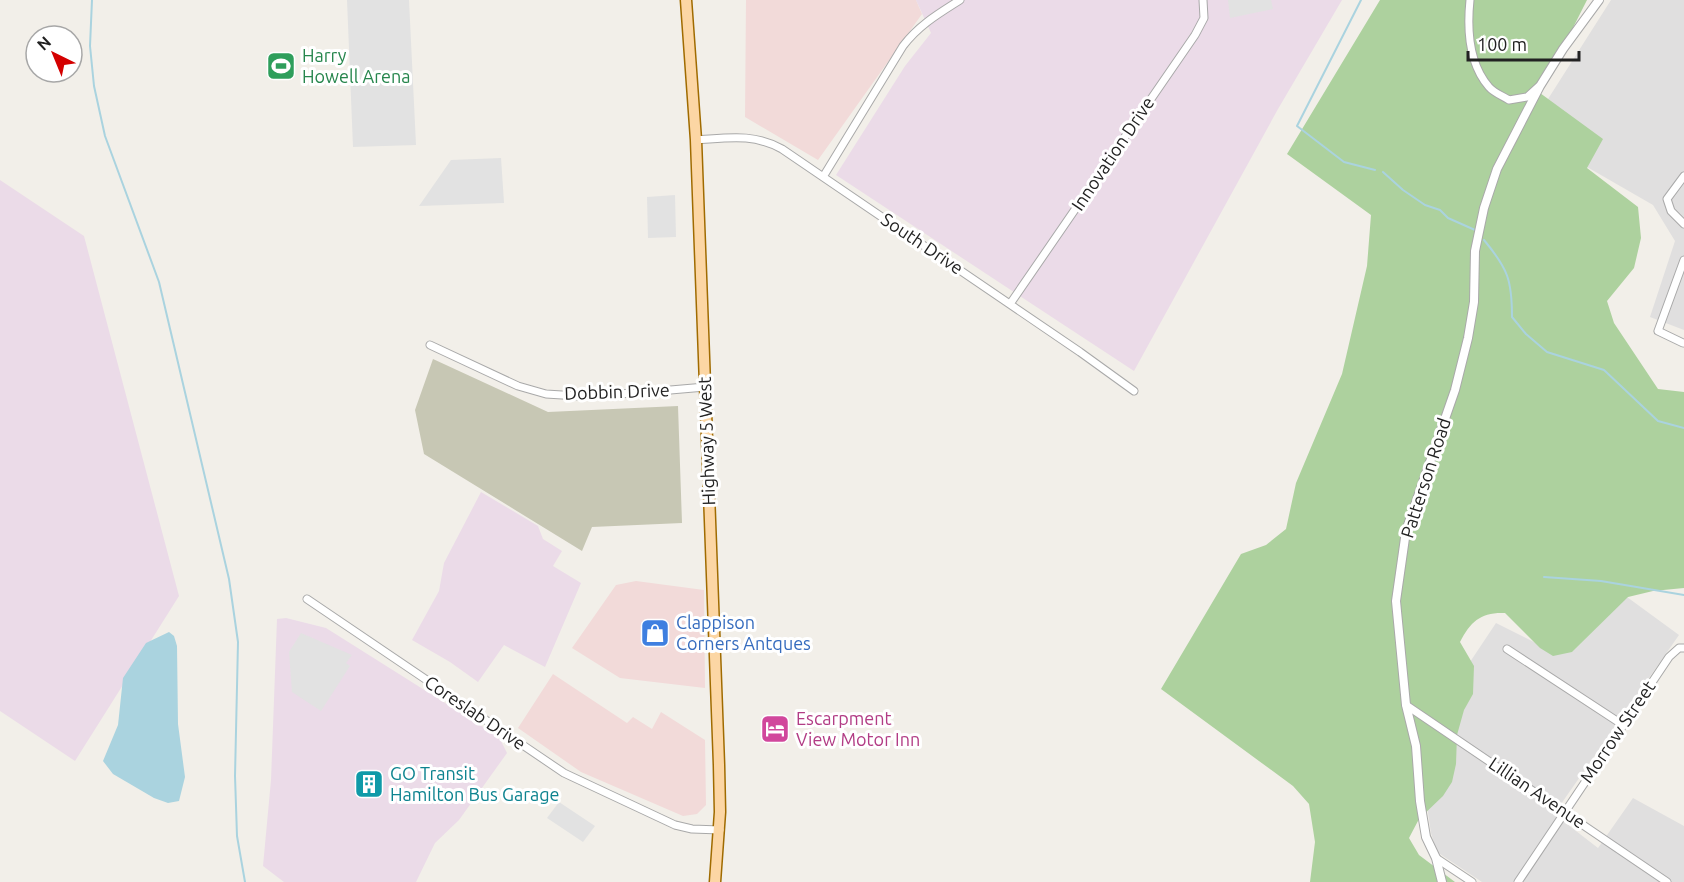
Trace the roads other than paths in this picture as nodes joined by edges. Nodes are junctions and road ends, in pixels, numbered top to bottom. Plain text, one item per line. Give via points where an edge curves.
1 (686, 0) edge
2 (960, 0) edge
3 (1203, 0) edge
4 (1470, 0) edge
5 (1599, 0) edge
6 (1540, 86) junction
7 (696, 140) junction
8 (1684, 176) edge
9 (823, 177) junction
10 (1684, 224) edge
11 (1684, 260) edge
12 (1010, 304) junction
13 (1683, 343) edge
14 (430, 345) dead end
15 (705, 387) junction
16 (1134, 391) dead end
17 (307, 599) dead end
18 (1684, 648) edge
19 (1507, 649) dead end
20 (1406, 705) junction
21 (1623, 725) junction
22 (1565, 812) junction
23 (720, 830) junction
24 (1436, 858) junction
25 (715, 882) edge
26 (1442, 882) edge
27 (1472, 882) edge
28 (1518, 882) edge
29 (1667, 882) edge

1 - 7 main road, Highway 5 West
2 - 9 street via 932,17 903,46
3 - 12 street, Innovation Drive via 1204,18 1195,35
4 - 6 street via 1470,44 1490,88 1509,100 1527,97
5 - 6 street, Patterson Road
6 - 20 street, Patterson Road via 1497,169 1484,208 1468,338 1455,390 1406,531 1396,601
7 - 9 street, South Drive via 746,137 766,141
7 - 15 main road, Highway 5 West
8 - 10 street via 1667,200 1671,211
9 - 12 street, South Drive
11 - 13 street via 1658,331
12 - 16 street, South Drive
14 - 15 street, Dobbin Drive via 518,386 546,394 578,396
15 - 23 main road, Highway 5 West
17 - 23 street, Coreslab Drive via 574,778 675,825
18 - 21 street, Morrow Street via 1669,657
19 - 21 street
20 - 22 street, Lillian Avenue
20 - 24 street, Patterson Road via 1416,746 1426,837
21 - 22 street, Morrow Street
22 - 28 street, Morrow Street
22 - 29 street, Lillian Avenue
23 - 25 main road, Highway 5 West
24 - 26 street, Patterson Road
24 - 27 street

